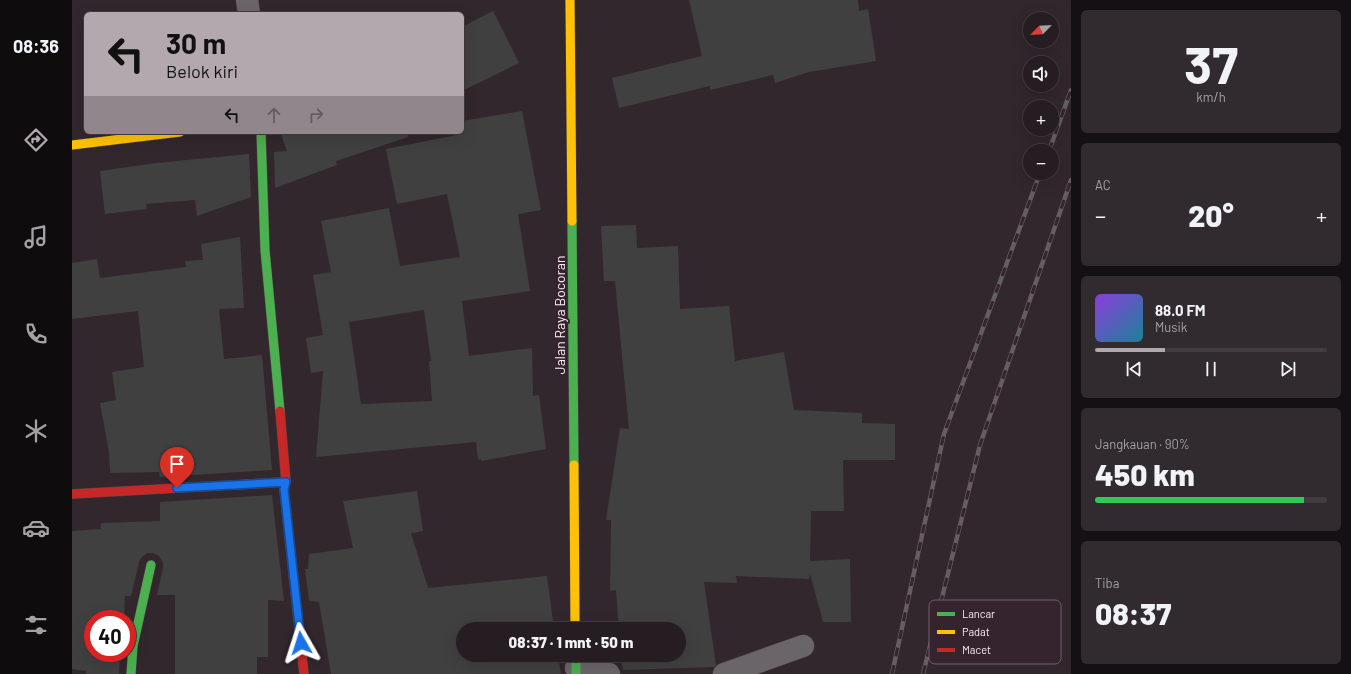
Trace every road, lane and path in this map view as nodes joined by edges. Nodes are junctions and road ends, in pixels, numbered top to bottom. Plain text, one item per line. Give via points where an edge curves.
1 (247, 0) edge
2 (570, 0) edge
3 (249, 12) edge
4 (163, 134) edge
5 (261, 134) edge
6 (72, 145) edge
7 (286, 482) junction
8 (72, 494) edge
9 (151, 565) dead end
10 (575, 622) edge
11 (803, 646) dead end
12 (576, 666) edge
13 (131, 674) edge
14 (304, 674) edge
15 (609, 674) edge
16 (724, 674) edge

1 - 3 street
2 - 10 street, Jalan Raya Bocoran
4 - 6 street
5 - 7 street via 265,250
7 - 8 street
7 - 14 street via 284,489
9 - 13 street via 134,646
11 - 16 street
12 - 15 street

